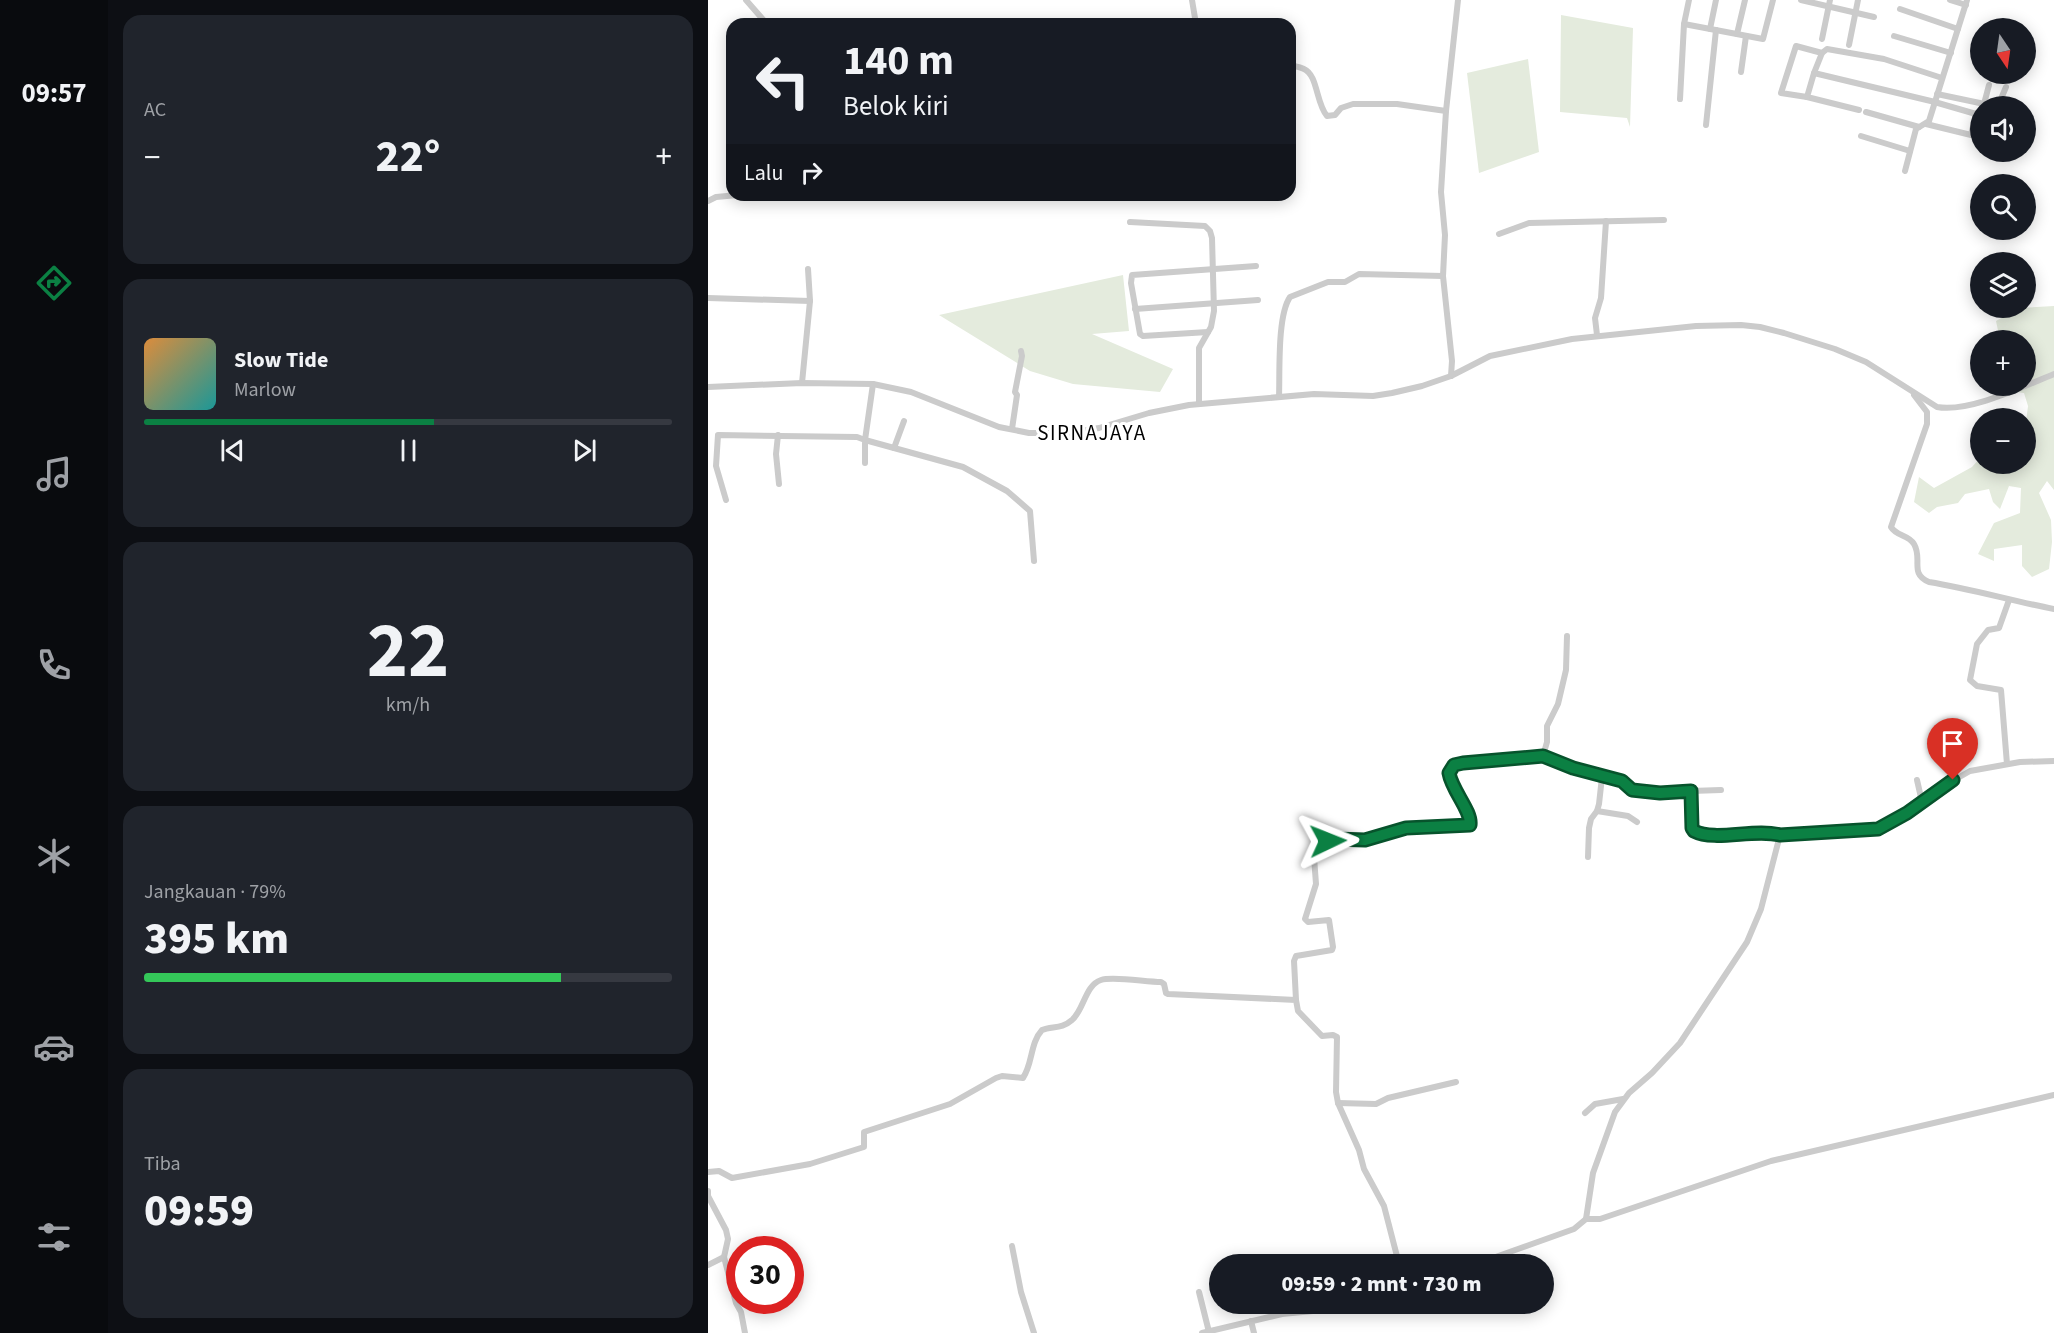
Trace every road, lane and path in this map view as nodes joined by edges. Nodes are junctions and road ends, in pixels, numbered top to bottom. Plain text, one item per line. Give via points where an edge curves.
1 (746, 0) edge
2 (1191, 0) edge
3 (1458, 0) edge
4 (1689, 0) edge
5 (1716, 0) edge
6 (1745, 0) edge
7 (1773, 0) edge
8 (1801, 0) edge
9 (1858, 0) edge
10 (1950, 0) edge
11 (1966, 2) edge
12 (1829, 3) edge
13 (1900, 9) dead end
14 (1856, 12) junction
15 (1874, 17) dead end
16 (762, 18) edge
17 (1195, 18) edge
18 (1684, 24) junction
19 (1713, 29) junction
20 (1958, 29) junction
21 (1737, 34) junction
22 (1746, 36) junction
23 (1894, 36) dead end
24 (1822, 39) dead end
25 (1849, 45) dead end
26 (1822, 53) junction
27 (1950, 53) junction
28 (1296, 67) edge
29 (1741, 72) dead end
30 (1814, 73) junction
31 (1942, 78) junction
32 (1989, 85) dead end
33 (2006, 87) dead end
34 (1937, 94) junction
35 (1986, 96) edge
36 (2002, 96) edge
37 (1807, 97) junction
38 (1680, 99) dead end
39 (1970, 101) edge
40 (1936, 102) junction
41 (1446, 111) junction
42 (1926, 124) junction
43 (1706, 125) dead end
44 (1918, 127) junction
45 (1861, 136) dead end
46 (1910, 151) junction
47 (1905, 171) dead end
48 (726, 196) edge
49 (708, 201) edge
50 (1664, 220) dead end
51 (1606, 221) junction
52 (1130, 222) dead end
53 (1499, 234) dead end
54 (1256, 267) dead end
55 (808, 269) dead end
56 (1212, 270) junction
57 (1443, 276) junction
58 (708, 298) edge
59 (1258, 300) dead end
60 (810, 301) junction
61 (1214, 304) junction
62 (1135, 309) junction
63 (1208, 332) junction
64 (1597, 335) junction
65 (1021, 351) dead end
66 (2054, 374) edge
67 (1450, 376) junction
68 (802, 383) junction
69 (873, 384) junction
70 (708, 387) edge
71 (1912, 392) junction
72 (1279, 397) junction
73 (1199, 404) junction
74 (903, 421) dead end
75 (1012, 429) junction
76 (778, 435) junction
77 (865, 440) junction
78 (894, 448) junction
79 (865, 463) dead end
80 (780, 484) dead end
81 (726, 500) dead end
82 (1034, 561) dead end
83 (2009, 600) junction
84 (2054, 609) edge
85 (1567, 636) dead end
86 (1543, 756) junction
87 (2054, 761) edge
88 (2007, 764) junction
89 (1602, 777) junction
90 (1917, 780) dead end
91 (1721, 790) dead end
92 (1691, 791) junction
93 (1922, 802) junction
94 (1597, 811) junction
95 (1637, 822) dead end
96 (1780, 835) junction
97 (1588, 857) dead end
98 (1296, 1000) junction
99 (1456, 1082) dead end
100 (2054, 1095) edge
101 (1624, 1099) junction
102 (1338, 1103) junction
103 (1585, 1113) dead end
104 (708, 1172) edge
105 (708, 1191) edge
106 (1586, 1219) junction
107 (1012, 1246) dead end
108 (1396, 1254) edge
109 (1504, 1254) edge
110 (724, 1257) junction
111 (708, 1265) edge
112 (1199, 1293) dead end
113 (1282, 1314) edge
114 (1251, 1321) junction
115 (1207, 1332) edge
116 (745, 1333) edge
117 (1034, 1333) edge
118 (1254, 1333) edge

1 - 16 street
2 - 17 street
3 - 41 street
4 - 18 street
5 - 19 street
6 - 21 street
7 - 22 street via 1763,39
8 - 12 street
9 - 14 street
10 - 11 street
11 - 20 street
12 - 14 street
12 - 24 street
13 - 20 street
14 - 15 street
14 - 25 street
18 - 19 street
18 - 38 street
19 - 21 street
19 - 43 street
20 - 27 street
21 - 22 street
22 - 29 street
23 - 27 street
26 - 30 street
26 - 31 street via 1827,49 1884,59
26 - 37 street via 1796,46 1781,93
27 - 31 street
28 - 41 street via 1312,77 1327,116 1353,104 1397,104
30 - 37 street
30 - 40 street
31 - 34 street
32 - 35 street
33 - 36 street
34 - 39 street
34 - 40 street
37 - 44 street
40 - 42 street
40 - 42 street via 1976,114 1971,135
41 - 57 street via 1441,192
42 - 44 street
44 - 46 street
45 - 46 street
46 - 47 street
48 - 49 street
50 - 51 street
51 - 53 street via 1529,223
51 - 64 street via 1601,298 1595,318
52 - 56 street via 1205,226 1212,238
54 - 56 street
55 - 60 street
56 - 61 street
56 - 62 street via 1132,275
57 - 67 street via 1452,361
57 - 72 street via 1359,274 1345,282 1328,282 1290,297 1280,342
58 - 60 street
59 - 61 street
60 - 68 street
61 - 62 street
61 - 63 street
62 - 63 street via 1143,336
63 - 73 street via 1199,348
64 - 67 street via 1507,351
64 - 71 street via 1696,326 1760,327 1866,362
65 - 75 street
66 - 71 street via 2010,392 1945,408
67 - 72 street via 1382,395
68 - 69 street
68 - 70 street
69 - 75 street via 911,392
69 - 77 street
71 - 83 street via 1928,418 1891,523 1892,530 1915,545 1918,573 1926,581
72 - 73 street
73 - 75 street via 1068,433
74 - 78 street
76 - 77 street
76 - 80 street via 776,464
76 - 81 street via 717,436 716,466
77 - 78 street
77 - 79 street
78 - 82 street via 963,467 1028,507
83 - 84 street
83 - 88 street via 1999,628 1988,630 1977,644 1970,680 1977,686 2001,690
85 - 86 street via 1566,670 1558,704 1547,726
86 - 89 street
86 - 98 street via 1454,765 1449,773 1451,785 1470,818 1470,825 1406,828 1375,839 1328,841 1328,851 1314,857 1316,885 1305,919 1329,920 1333,949 1296,956
87 - 88 street
88 - 93 street via 1963,774
89 - 92 street via 1622,781 1632,790
89 - 94 street
90 - 93 street
91 - 92 street
92 - 96 street via 1692,828 1699,834
93 - 96 street via 1878,829
94 - 95 street via 1628,816
94 - 97 street via 1591,819
96 - 101 street via 1761,909 1747,942 1680,1043
98 - 102 street via 1298,1011 1322,1036 1337,1037
98 - 104 street via 1168,994 1161,982 1102,980 1093,985 1080,1013 1071,1022 1041,1030 1036,1036 1023,1078 996,1078 950,1104 864,1132 864,1147 810,1164 732,1178 719,1171
99 - 102 street via 1376,1104
100 - 106 street via 1772,1161 1600,1219
101 - 103 street via 1595,1104
101 - 106 street via 1596,1164
102 - 108 street via 1364,1169 1384,1206
105 - 110 street via 726,1230
106 - 109 street via 1574,1229
107 - 117 street via 1019,1286
110 - 111 street
110 - 116 street
112 - 115 street
113 - 114 street
114 - 115 street
114 - 118 street

